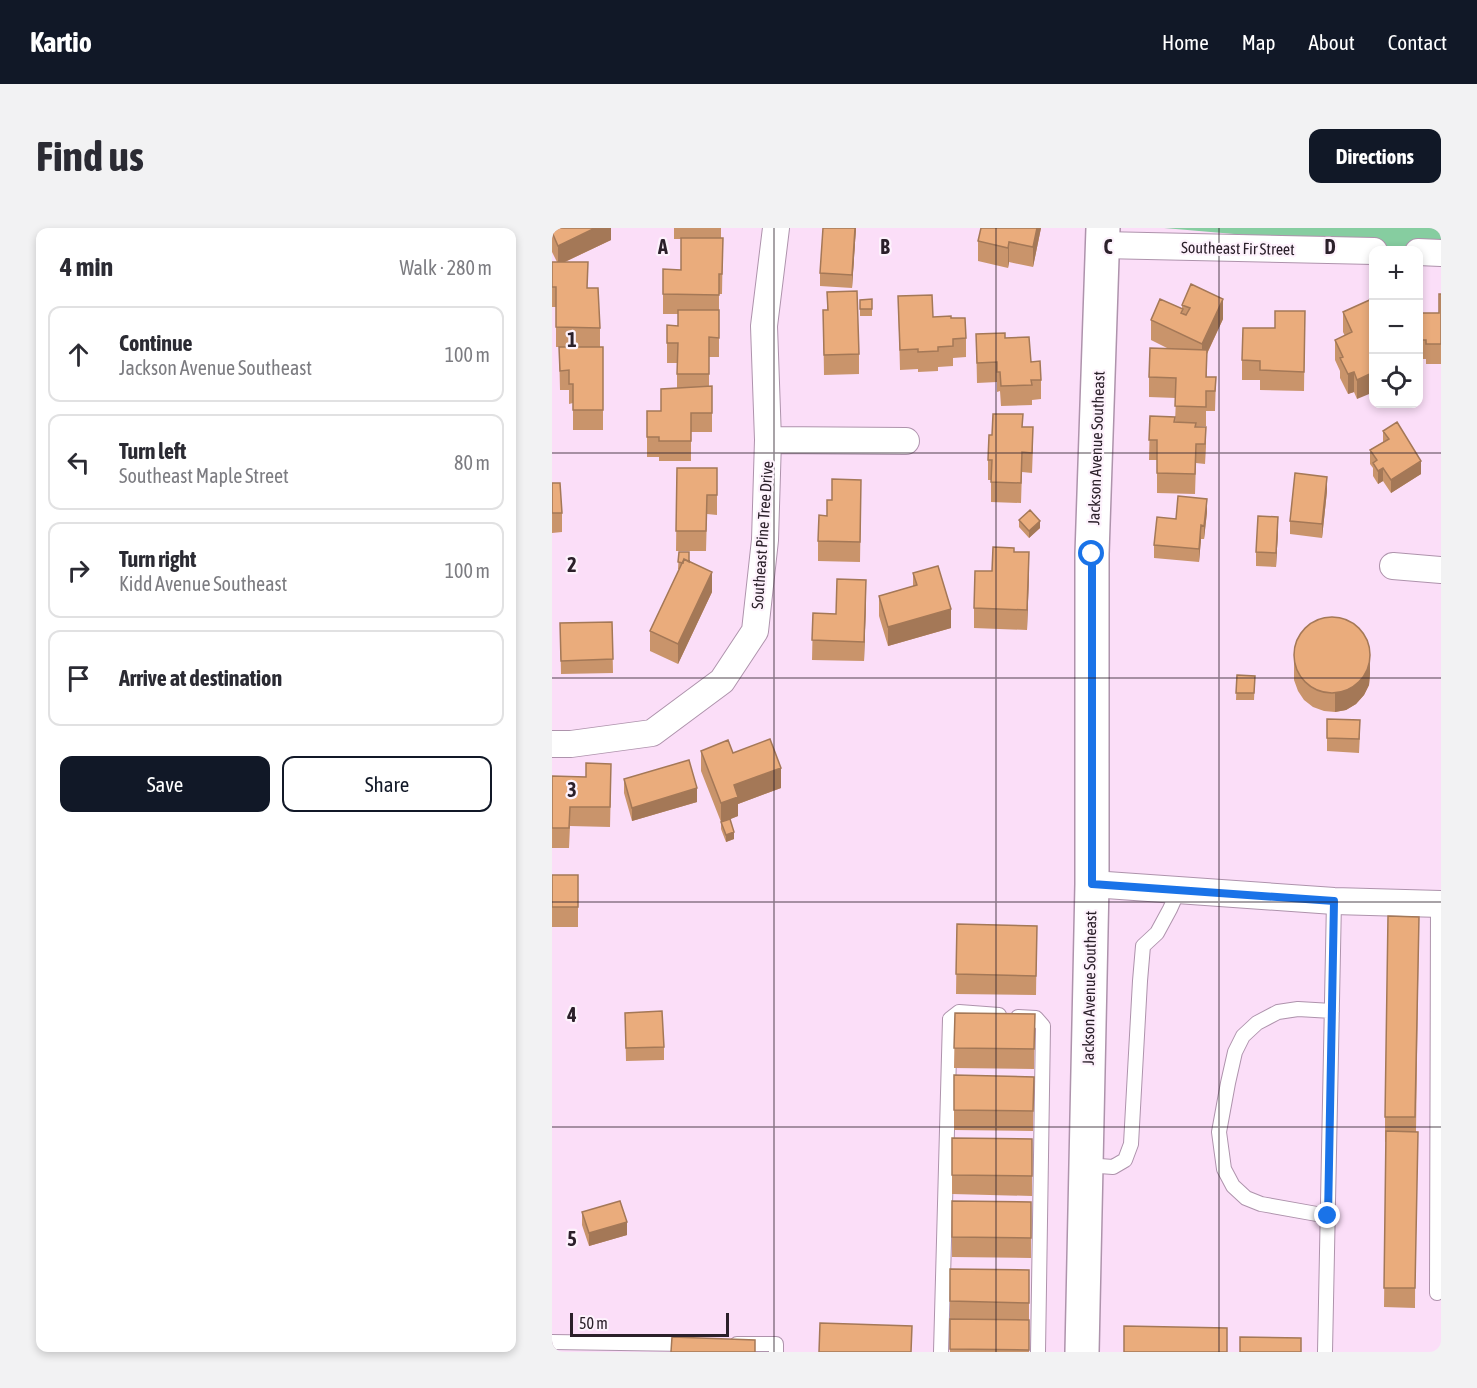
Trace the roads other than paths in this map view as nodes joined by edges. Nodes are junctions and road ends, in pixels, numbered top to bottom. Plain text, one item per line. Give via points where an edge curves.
1 (776, 228) edge
2 (1102, 237) edge
3 (1369, 251) edge
4 (1423, 252) edge
5 (1441, 253) edge
6 (768, 440) junction
7 (906, 441) dead end
8 (1393, 566) dead end
9 (1441, 570) edge
10 (552, 744) edge
11 (1092, 884) junction
12 (1178, 891) junction
13 (1334, 901) junction
14 (1440, 904) edge
15 (1332, 1011) junction
16 (1086, 1165) junction
17 (1328, 1216) junction
18 (1437, 1293) dead end
19 (552, 1342) edge
20 (697, 1344) edge
21 (719, 1344) edge
22 (629, 1348) edge
23 (776, 1352) edge
24 (941, 1352) edge
25 (1038, 1352) edge
26 (1082, 1352) edge
27 (1325, 1352) edge

1 - 6 street, Southeast Pine Tree Drive via 764,326
2 - 3 street, Southeast Fir Street
2 - 11 main road, Jackson Avenue Southeast via 1092,554
4 - 5 street
6 - 7 street
6 - 10 street, Southeast Pine Tree Drive via 765,540 755,631 722,681 652,733
8 - 9 street
11 - 12 street
11 - 16 main road, Jackson Avenue Southeast
12 - 13 street
12 - 16 lane via 1157,933 1143,946 1131,1144 1125,1160 1113,1167
13 - 14 street
13 - 15 lane
14 - 18 lane
15 - 17 lane
15 - 17 lane via 1278,1012 1257,1023 1244,1036 1235,1052 1220,1132 1224,1168 1233,1186 1246,1198
16 - 26 main road, Jackson Avenue Southeast
17 - 27 lane
19 - 22 lane
20 - 22 lane
21 - 23 lane via 776,1344
24 - 25 lane via 949,1273 953,1144 950,1019 959,1012 1036,1018 1043,1026 1036,1145 1034,1276

